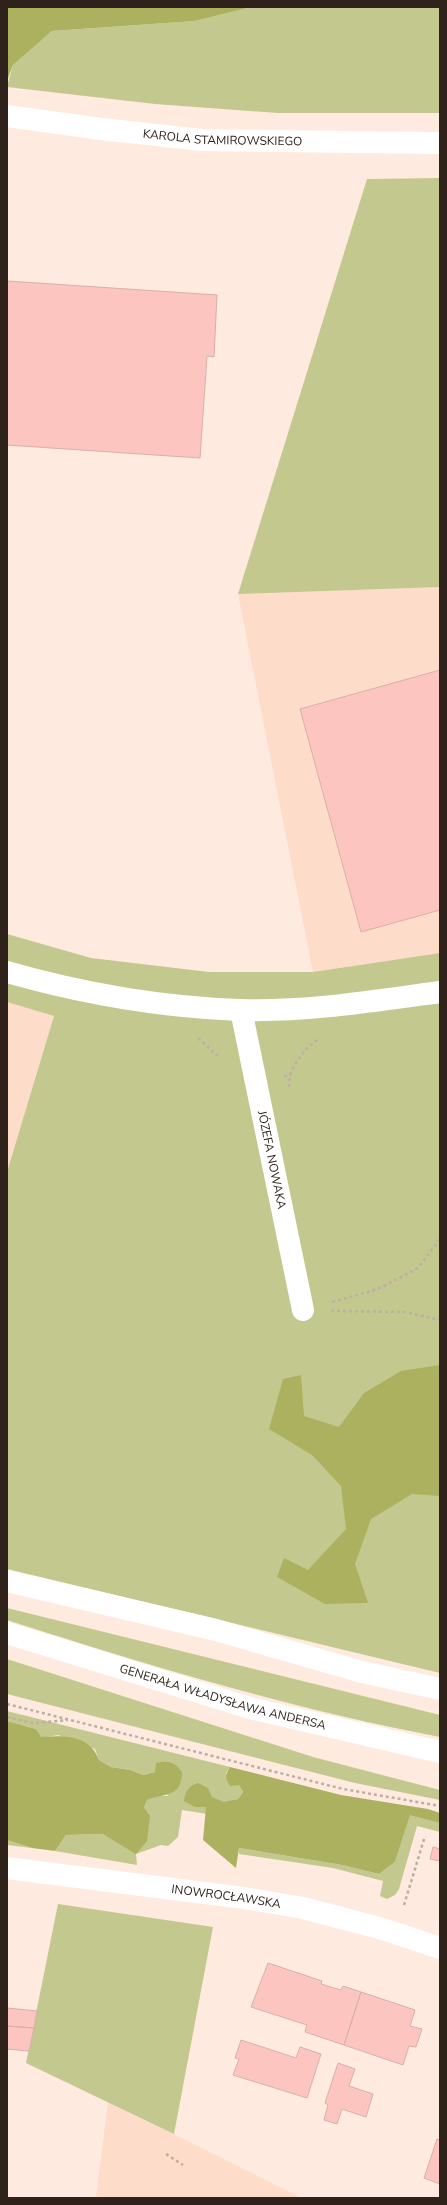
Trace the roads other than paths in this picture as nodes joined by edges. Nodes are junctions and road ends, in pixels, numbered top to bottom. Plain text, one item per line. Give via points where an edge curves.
1 (7, 116) edge
2 (440, 143) edge
3 (7, 972) edge
4 (440, 992) edge
5 (241, 1010) junction
6 (303, 1310) road end
7 (7, 1581) edge
8 (7, 1633) edge
9 (440, 1689) edge
10 (440, 1752) edge
11 (7, 1868) edge
12 (440, 1948) edge

1 - 2 street, KAROLA STAMIROWSKIEGO via 202,140
3 - 5 street via 87,993 141,1002
4 - 5 street via 339,1006
5 - 6 street, JÓZEFA NOWAKA
7 - 9 street via 216,1630 362,1672
8 - 10 street, GENERAŁA WŁADYSŁAWA ANDERSA via 250,1708
11 - 12 street, INOWROCŁAWSKA via 296,1907 383,1928

